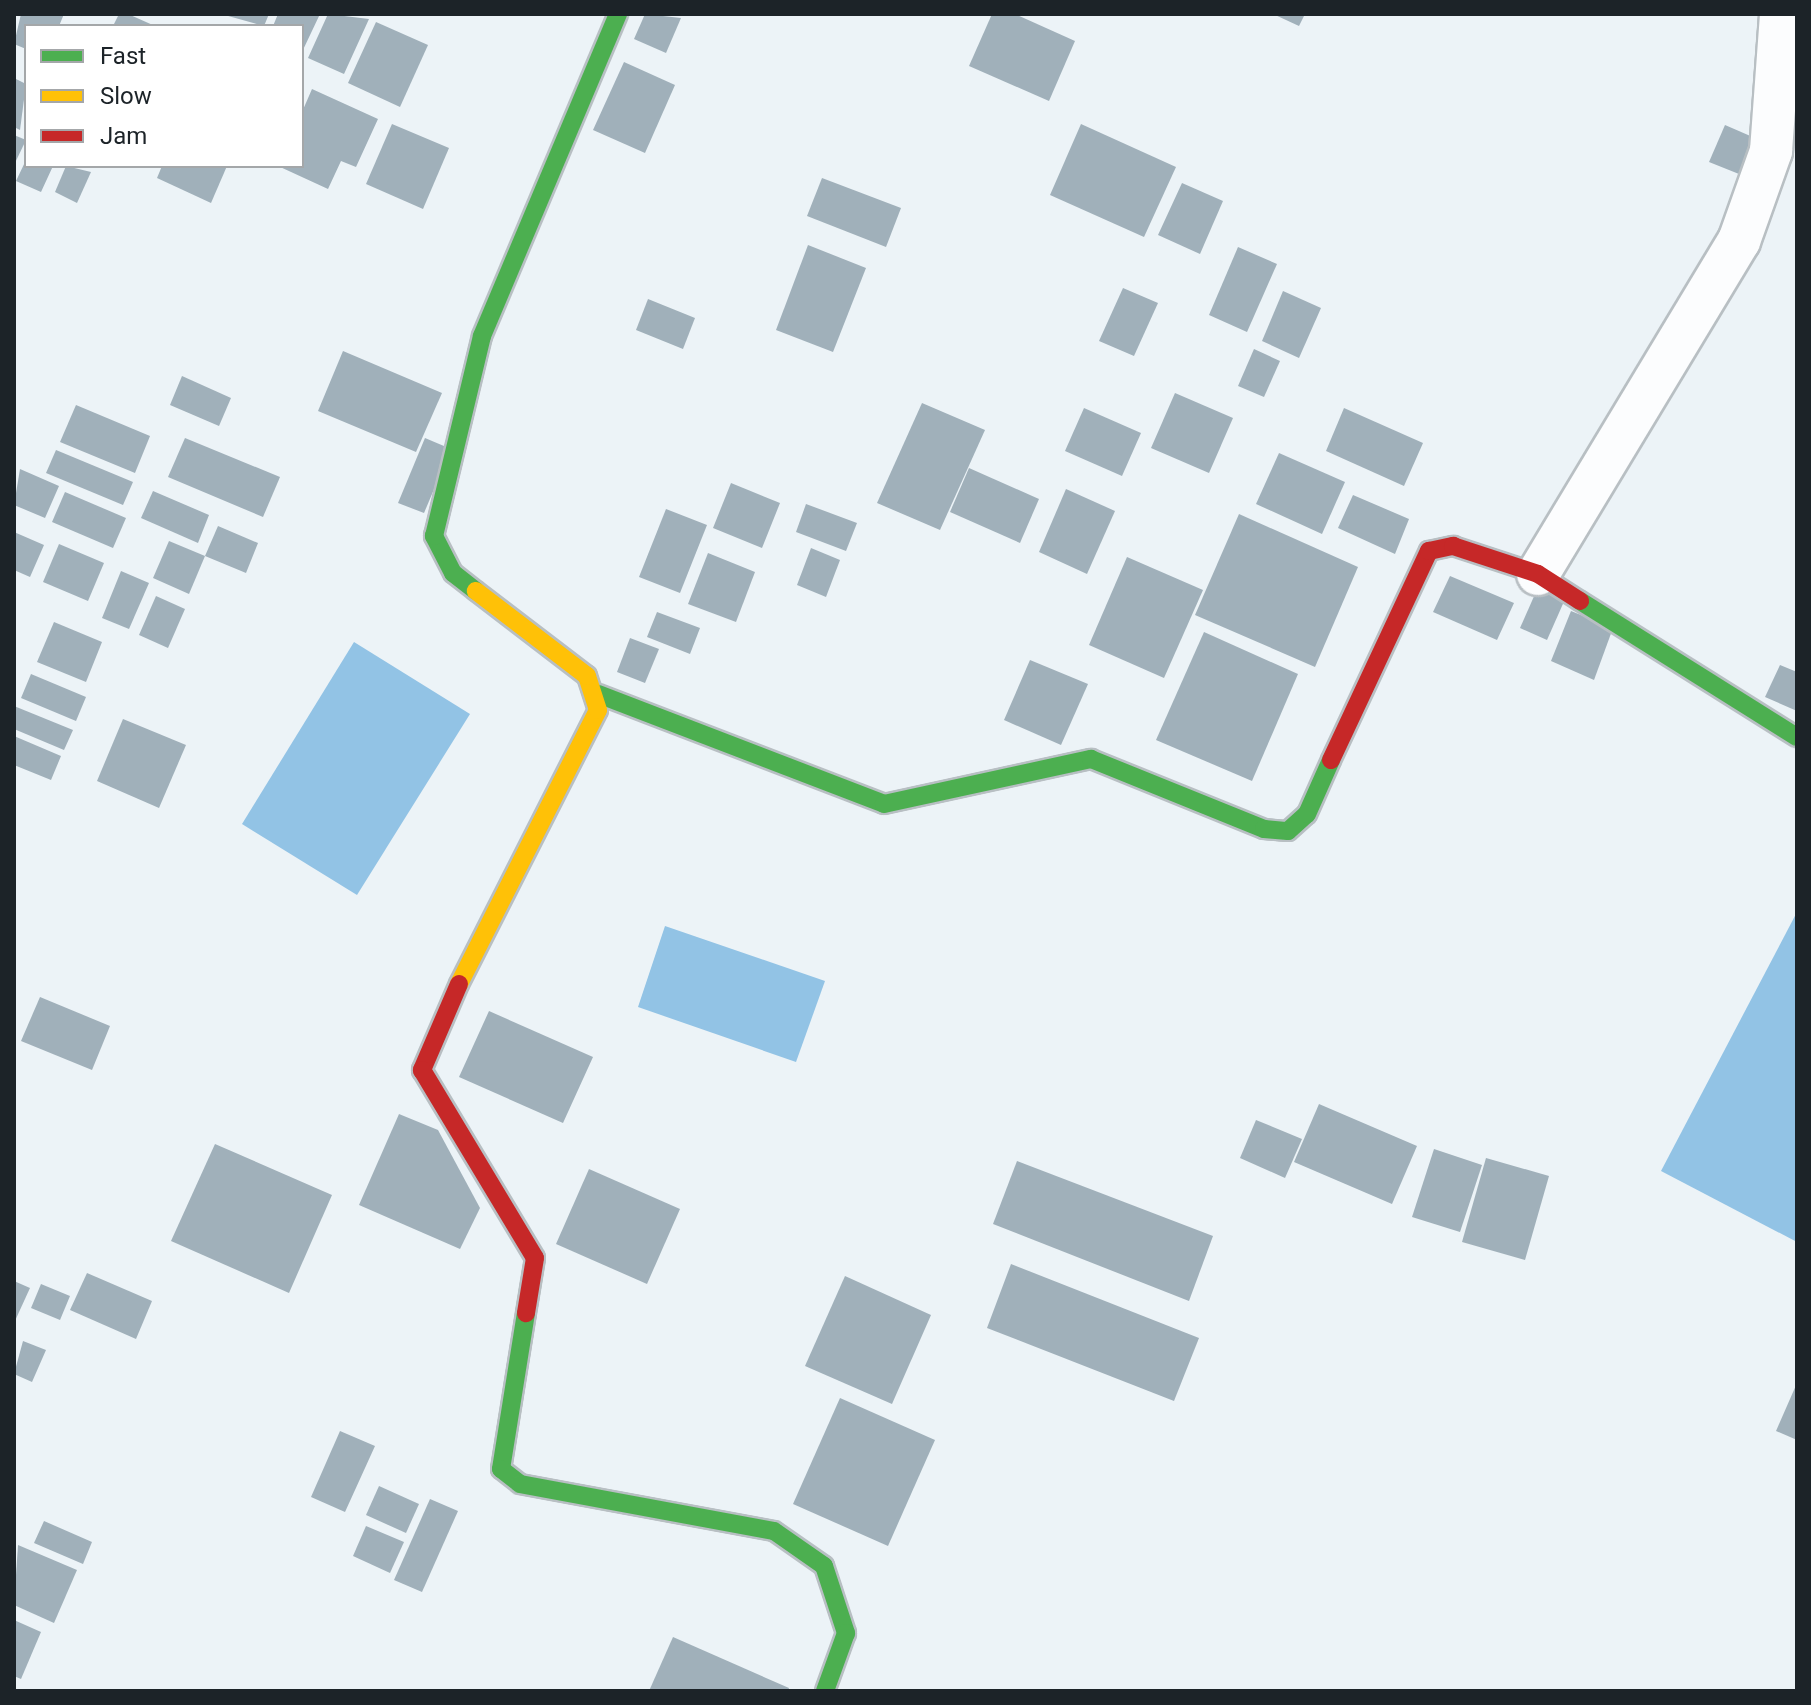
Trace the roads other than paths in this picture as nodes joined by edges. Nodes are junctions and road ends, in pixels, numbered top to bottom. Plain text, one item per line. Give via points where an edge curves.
1 (618, 14) edge
2 (1781, 14) edge
3 (1538, 574) junction
4 (598, 694) junction
5 (1797, 737) edge
6 (825, 1691) edge

1 - 4 street via 482,336 434,536 453,573 587,676
2 - 3 street via 1771,151 1739,241
3 - 4 street via 1453,546 1429,551 1307,814 1288,831 1264,829 1091,759 884,804
3 - 5 street
4 - 6 street via 598,710 424,1052 433,1093 535,1258 501,1469 520,1484 774,1531 799,1548 824,1566 846,1633

